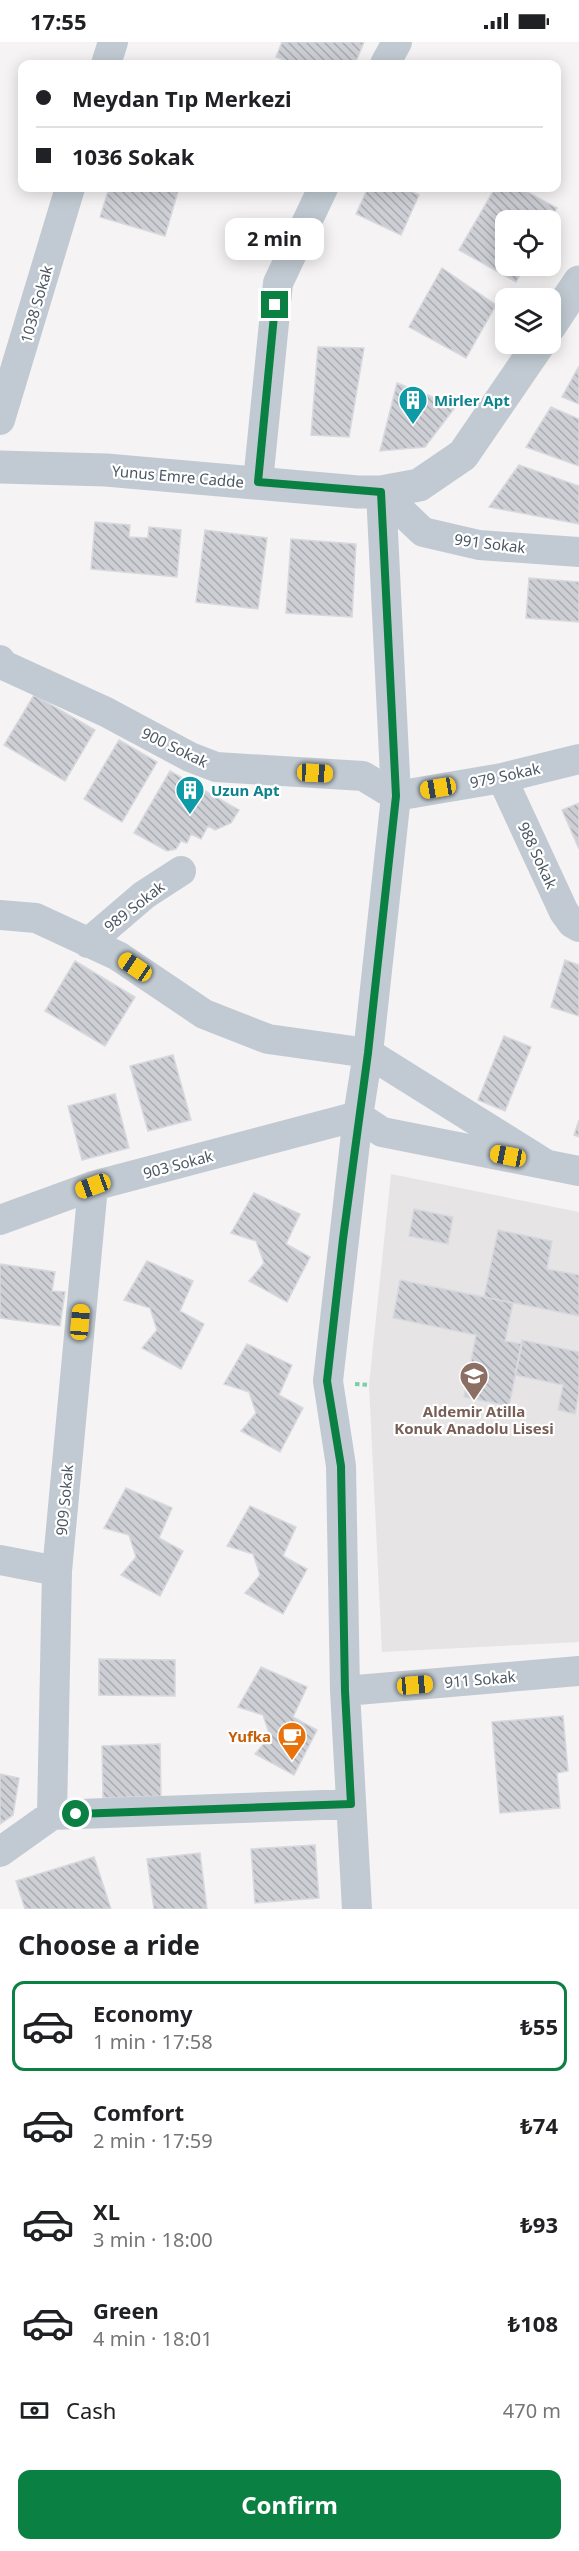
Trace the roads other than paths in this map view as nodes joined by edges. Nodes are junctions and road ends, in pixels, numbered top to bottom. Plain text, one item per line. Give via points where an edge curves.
1 (113, 42) edge
2 (397, 42) edge
3 (107, 60) edge
4 (388, 60) edge
5 (69, 192) edge
6 (321, 192) edge
7 (579, 282) edge
8 (561, 309) edge
9 (12, 344) edge
10 (532, 354) edge
11 (0, 420) edge
12 (0, 467) edge
13 (258, 482) junction
14 (381, 492) junction
15 (579, 552) edge
16 (1, 666) edge
17 (579, 759) edge
18 (502, 778) junction
19 (396, 796) junction
20 (181, 871) dead end
21 (0, 915) edge
22 (579, 927) edge
23 (88, 943) junction
24 (368, 1053) junction
25 (358, 1116) junction
26 (544, 1162) junction
27 (579, 1171) edge
28 (93, 1186) junction
29 (0, 1220) edge
30 (0, 1560) edge
31 (57, 1571) junction
32 (579, 1671) edge
33 (345, 1691) junction
34 (351, 1804) junction
35 (52, 1815) junction
36 (0, 1852) edge
37 (357, 1909) edge

1 - 3 street
2 - 4 street
5 - 9 street, 1038 Sokak
6 - 13 street via 278,283
7 - 8 street
9 - 11 street, 1038 Sokak
10 - 14 street, Yunus Emre Cadde via 463,455 419,485
12 - 13 street, Yunus Emre Cadde via 106,470
13 - 14 street, Yunus Emre Cadde
14 - 15 street, 991 Sokak via 423,532 479,545
14 - 19 street
16 - 19 street, 900 Sokak via 106,712 216,767 363,776
17 - 18 street, 979 Sokak
18 - 19 street, 979 Sokak
18 - 22 street, 988 Sokak via 564,912
19 - 24 street
20 - 23 street, 989 Sokak
21 - 23 street via 36,918
23 - 24 street via 118,956 204,1014 268,1039
24 - 25 street
24 - 26 street
25 - 26 street via 382,1132
25 - 28 street, 903 Sokak
25 - 33 street via 327,1381 341,1466
26 - 27 street
28 - 29 street, 903 Sokak
28 - 31 street, 909 Sokak
30 - 31 street
31 - 35 street, 909 Sokak
32 - 33 street, 911 Sokak
33 - 34 street
34 - 35 street
34 - 37 street
35 - 36 street

